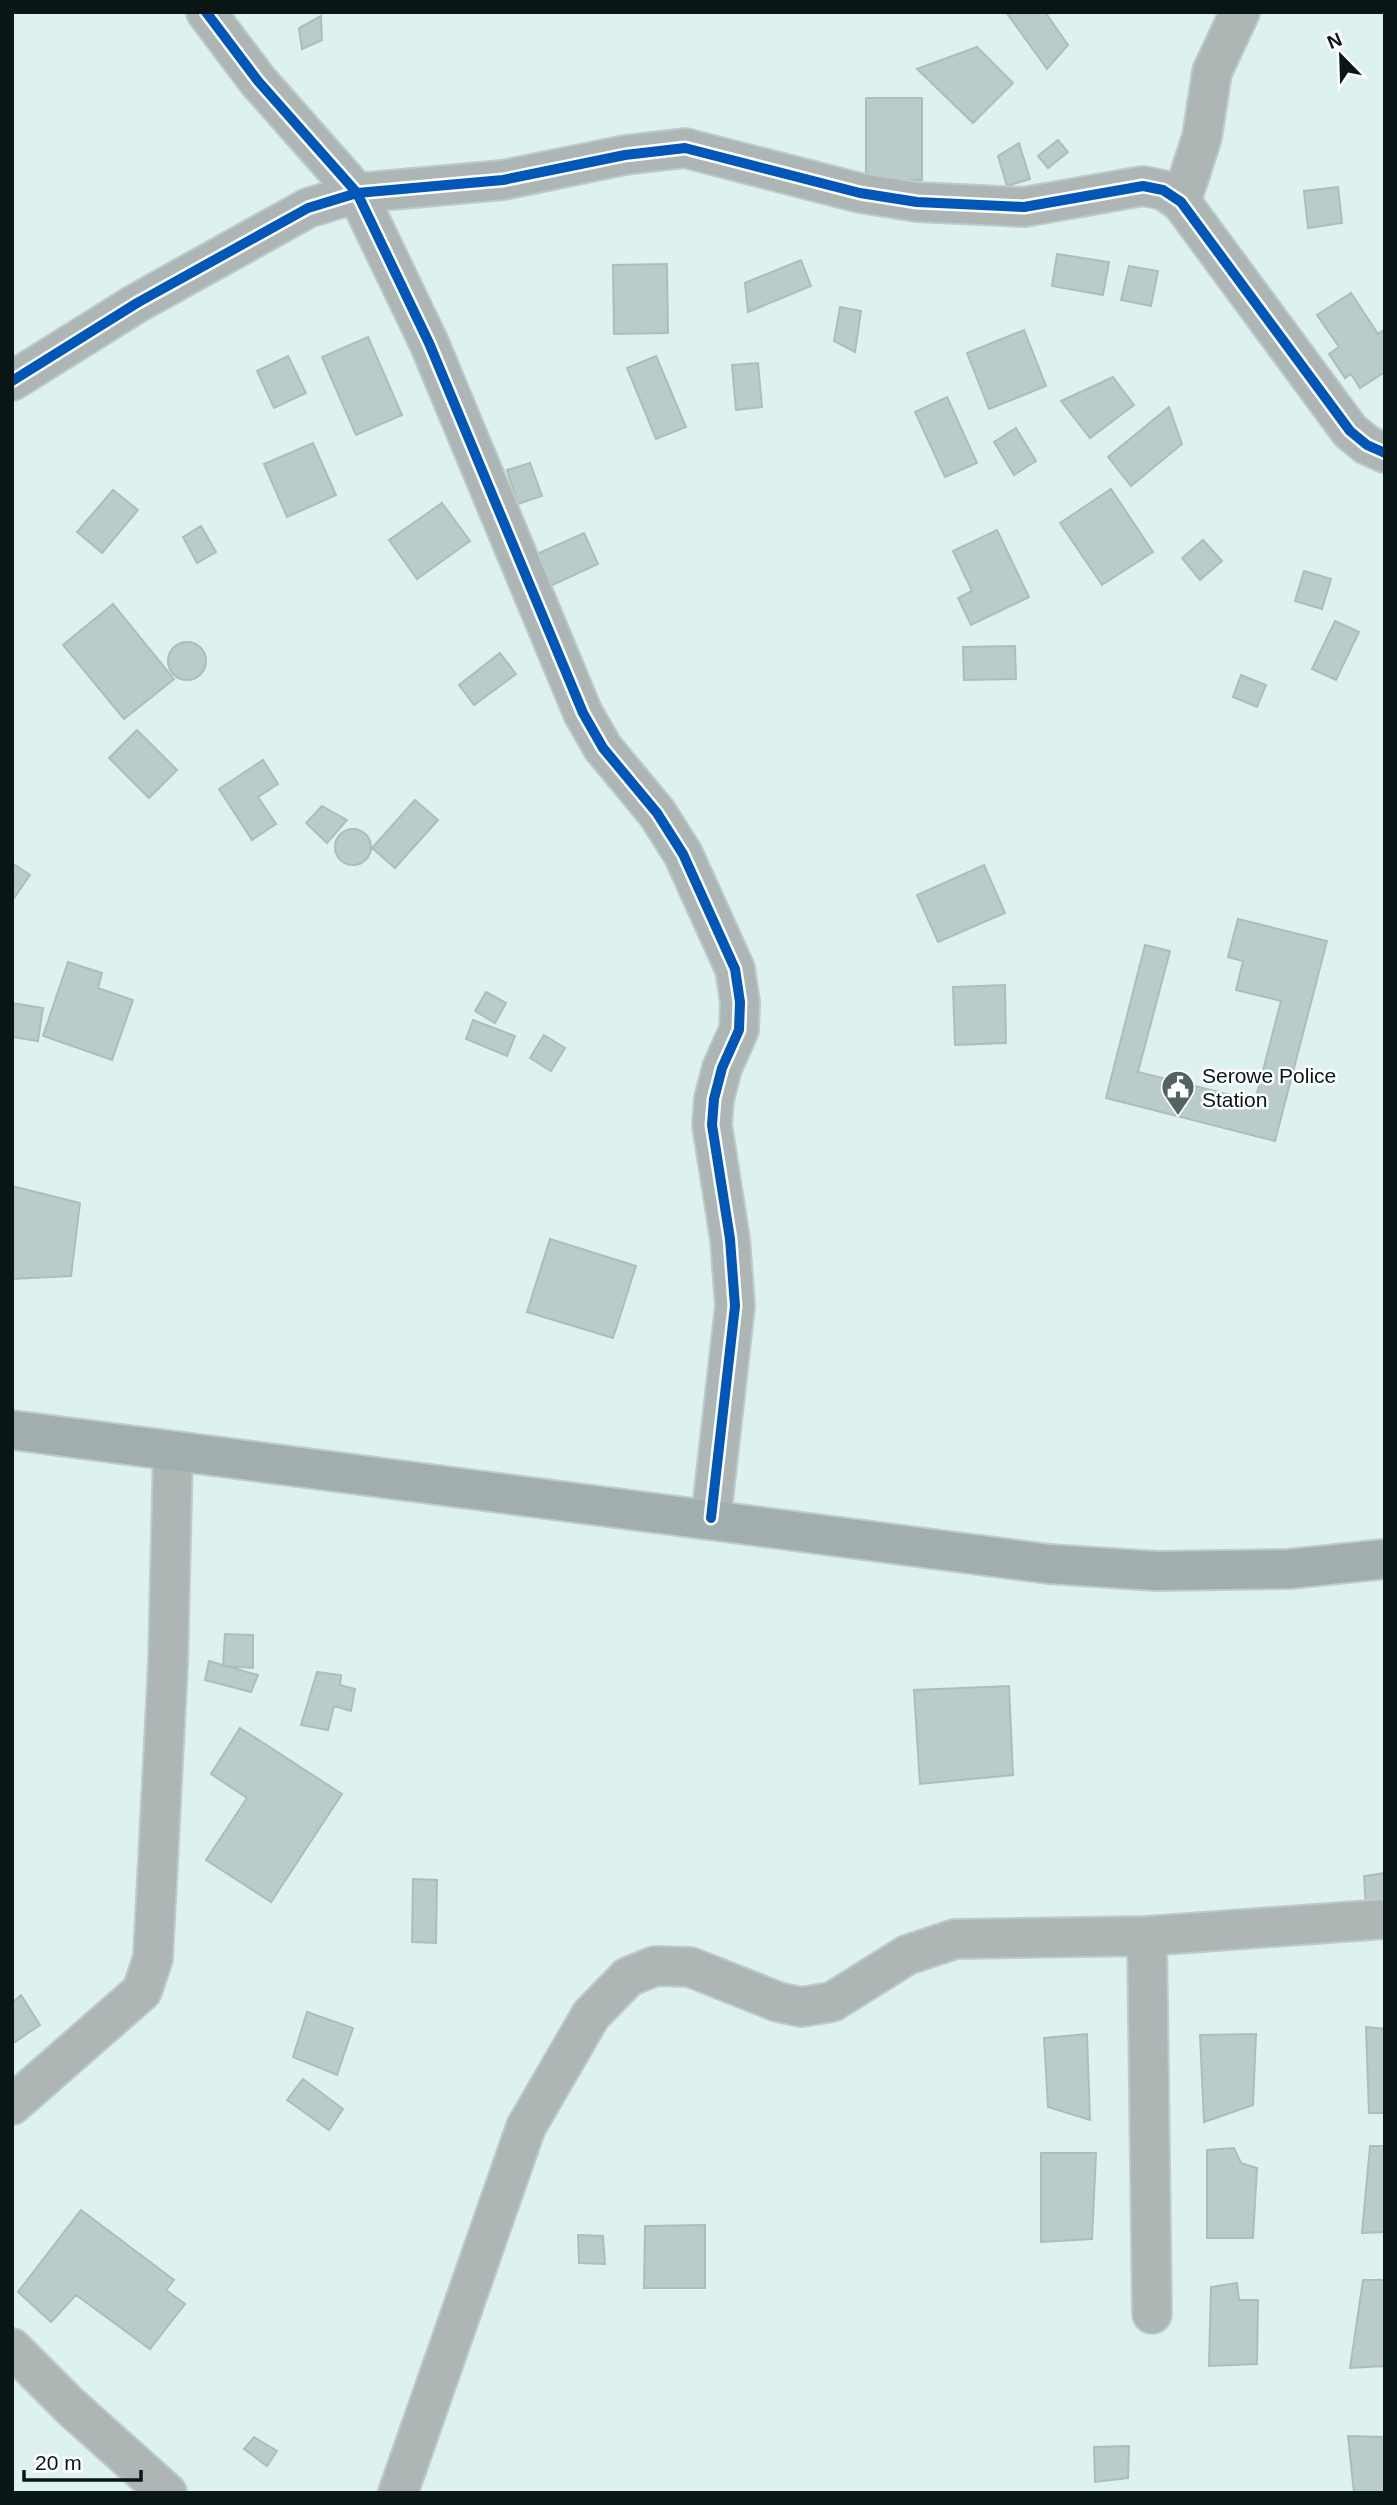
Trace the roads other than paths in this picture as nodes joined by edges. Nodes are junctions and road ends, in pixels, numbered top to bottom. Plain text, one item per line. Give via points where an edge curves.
1 (206, 12) edge
2 (1240, 12) edge
3 (357, 193) junction
4 (1181, 202) junction
5 (12, 381) edge
6 (1385, 453) edge
7 (12, 1430) edge
8 (173, 1451) junction
9 (711, 1518) junction
10 (1385, 1559) edge
11 (1385, 1919) edge
12 (1147, 1936) junction
13 (12, 2105) edge
14 (1153, 2314) dead end
15 (12, 2348) edge
16 (167, 2493) edge
17 (398, 2493) edge

1 - 3 street via 258,81
2 - 4 street via 1212,72 1202,137
3 - 4 street via 503,180 685,148 860,193 917,202 1024,206 1143,186 1163,190
3 - 5 street via 308,208 137,303
3 - 9 street via 406,291 583,713 603,748 657,813 683,854 735,968 739,1030 722,1068 712,1125 735,1306
4 - 6 street via 1350,431
7 - 8 main road
8 - 9 main road
8 - 13 street via 153,1958 142,1991
9 - 10 main road via 1049,1564 1157,1571 1289,1569
11 - 12 street
12 - 14 street
12 - 17 street via 955,1939 907,1955 832,2002 801,2007 690,1966 655,1966 628,1977 591,2015 526,2127
15 - 16 street

